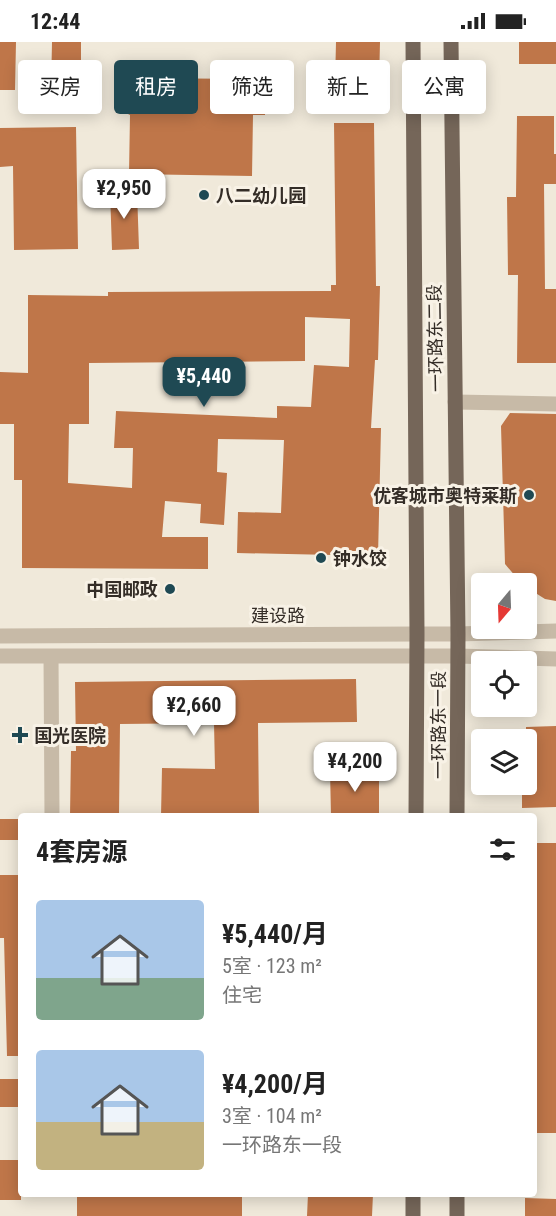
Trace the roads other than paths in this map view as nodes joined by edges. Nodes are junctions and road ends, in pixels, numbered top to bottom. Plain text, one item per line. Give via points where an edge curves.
1 (413, 42) edge
2 (451, 42) edge
3 (455, 402) junction
4 (556, 404) edge
5 (556, 631) edge
6 (417, 633) junction
7 (458, 634) junction
8 (0, 636) edge
9 (0, 656) edge
10 (51, 656) junction
11 (416, 656) junction
12 (458, 656) junction
13 (556, 659) edge
14 (52, 813) edge
15 (416, 813) edge
16 (457, 813) edge
17 (413, 1197) edge
18 (457, 1197) edge
19 (413, 1216) edge
20 (457, 1216) edge

1 - 6 main road, 一环路东二段
2 - 3 main road, 一环路东二段
3 - 4 street
3 - 7 main road, 一环路东二段
5 - 7 street, 建设路
6 - 7 street, 建设路
6 - 8 street, 建设路
6 - 11 main road, 一环路东一段
7 - 12 main road, 一环路东一段
9 - 10 street
10 - 11 street
10 - 14 street
11 - 12 street
11 - 15 main road, 一环路东一段
12 - 13 street
12 - 16 main road, 一环路东一段
17 - 19 main road
18 - 20 main road

